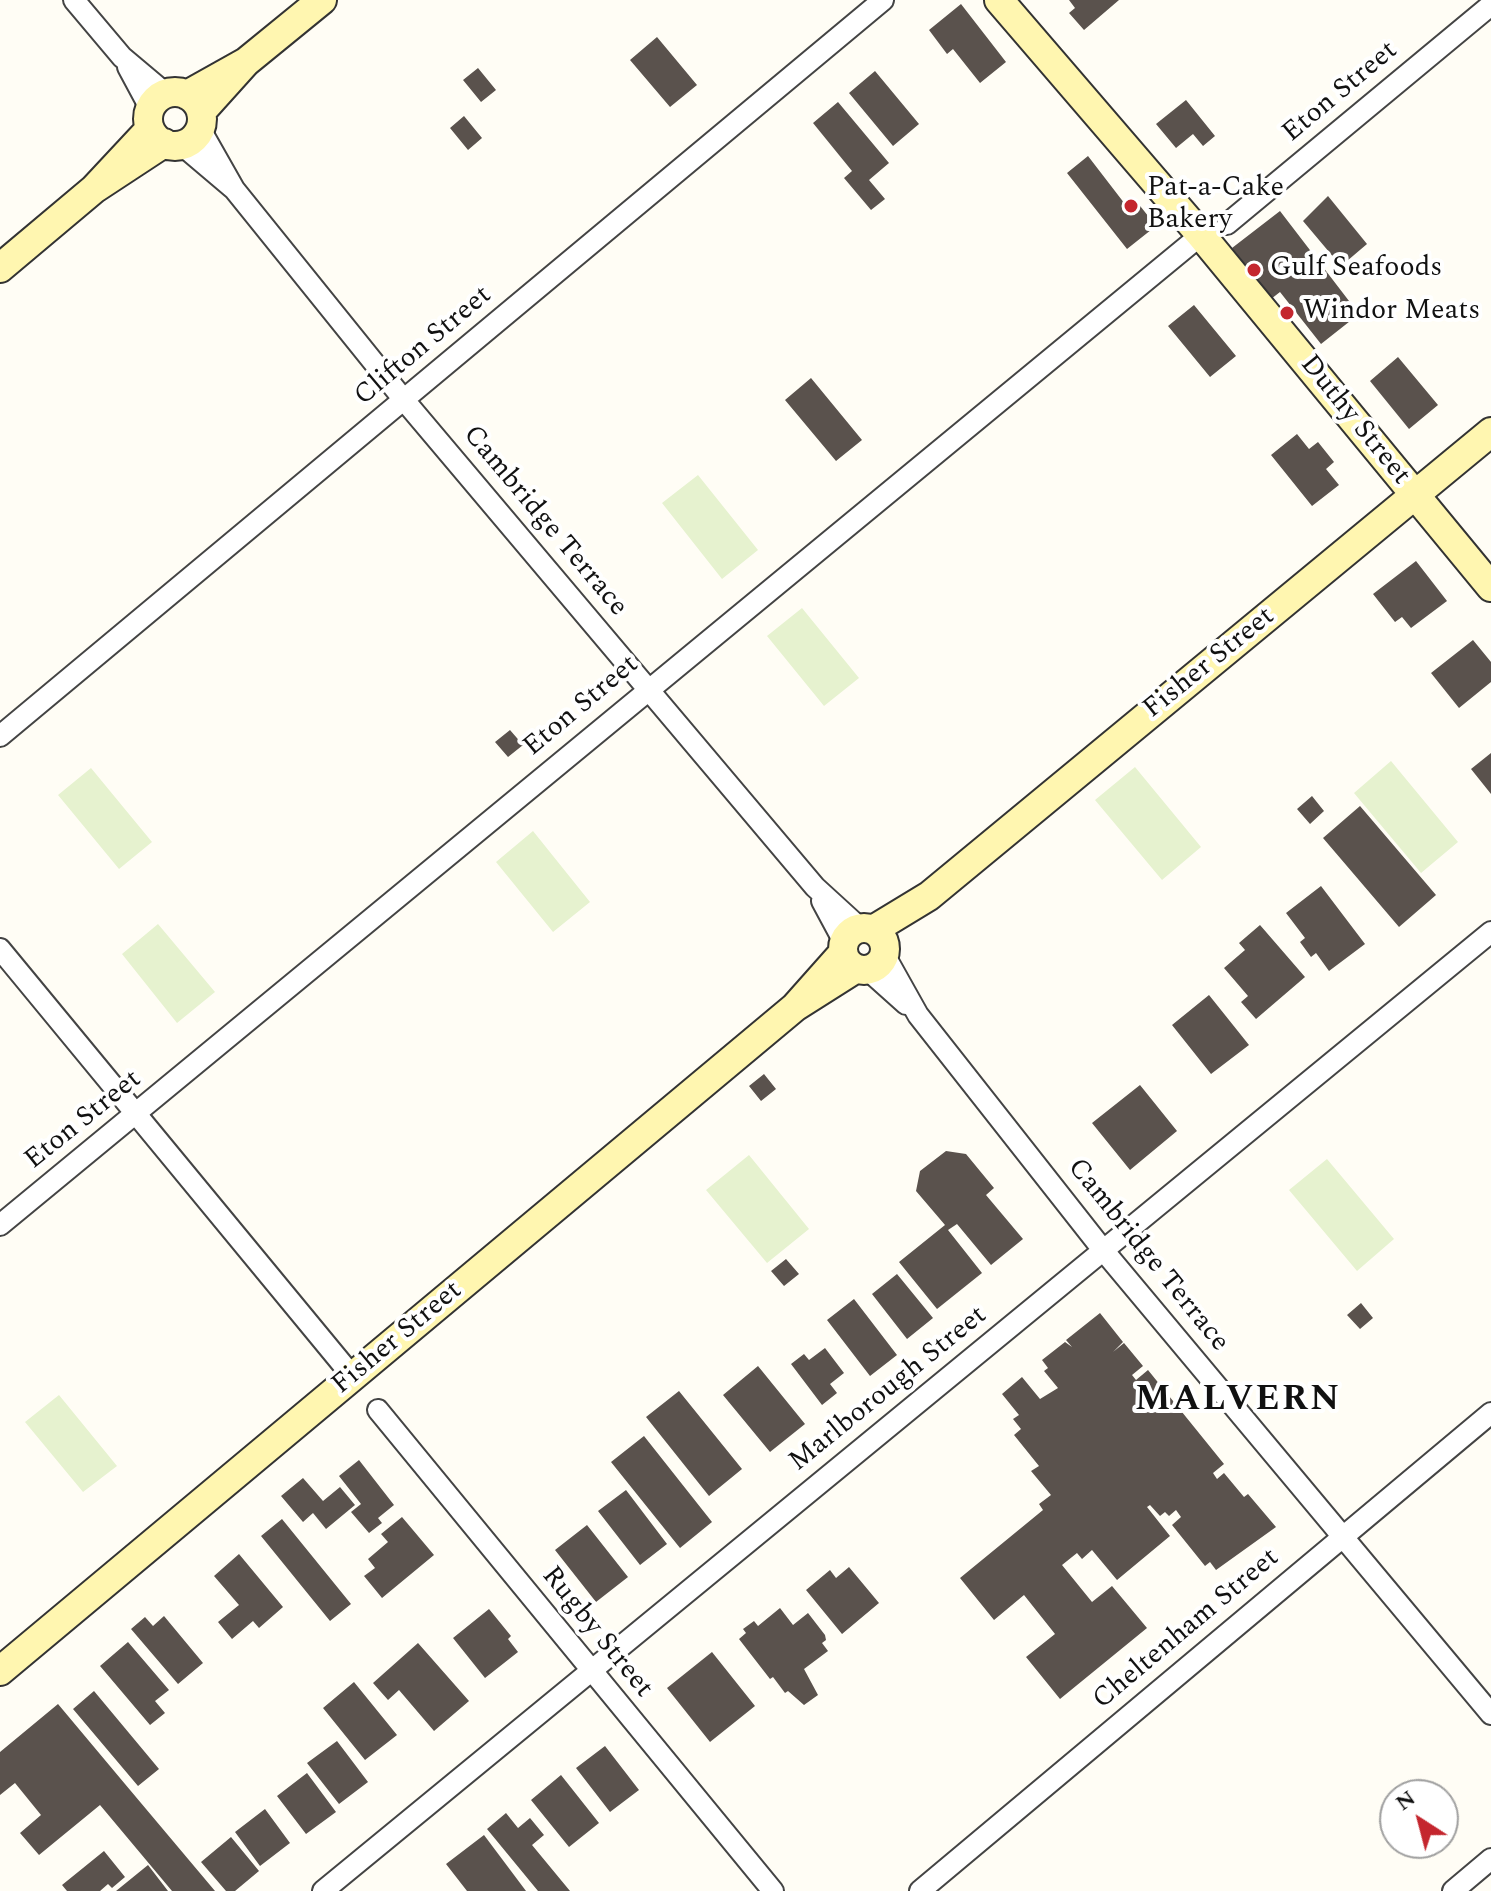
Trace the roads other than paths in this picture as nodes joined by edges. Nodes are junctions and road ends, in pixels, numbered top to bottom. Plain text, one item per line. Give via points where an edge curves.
1 (74, 0) edge
2 (322, 0) edge
3 (883, 0) edge
4 (999, 0) edge
5 (1491, 5) edge
6 (175, 119) junction
7 (1214, 230) junction
8 (0, 268) edge
9 (404, 400) junction
10 (1491, 432) edge
11 (1415, 495) junction
12 (1491, 587) edge
13 (648, 688) junction
14 (0, 736) edge
15 (1491, 932) edge
16 (0, 949) edge
17 (864, 949) junction
18 (138, 1113) junction
19 (0, 1225) edge
20 (1103, 1250) junction
21 (353, 1377) junction
22 (378, 1410) dead end
23 (1491, 1413) edge
24 (1343, 1537) junction
25 (0, 1671) edge
26 (591, 1671) junction
27 (1491, 1714) edge
28 (1491, 1859) edge
29 (323, 1891) edge
30 (773, 1891) edge
31 (920, 1891) edge
32 (1453, 1891) edge

1 - 6 street, Cambridge Terrace
2 - 6 street
3 - 9 street, Clifton Street
4 - 7 street, Duthy Street
5 - 7 street, Eton Street
6 - 8 street
6 - 9 street, Cambridge Terrace
7 - 11 street, Duthy Street
7 - 13 street, Eton Street
9 - 13 street, Cambridge Terrace
9 - 14 street, Clifton Street
10 - 11 street, Fisher Street
11 - 12 street, Duthy Street
11 - 17 street, Fisher Street
13 - 17 street, Cambridge Terrace
13 - 18 street, Eton Street
15 - 20 street, Marlborough Street
16 - 18 street
17 - 20 street, Cambridge Terrace
17 - 21 street, Fisher Street
18 - 19 street, Eton Street
18 - 21 street
20 - 24 street, Cambridge Terrace
20 - 26 street, Marlborough Street
21 - 25 street, Fisher Street
22 - 26 street, Rugby Street
23 - 24 street, Cheltenham Street
24 - 27 street, Cambridge Terrace
24 - 31 street, Cheltenham Street
26 - 29 street, Marlborough Street
26 - 30 street, Rugby Street
28 - 32 street

